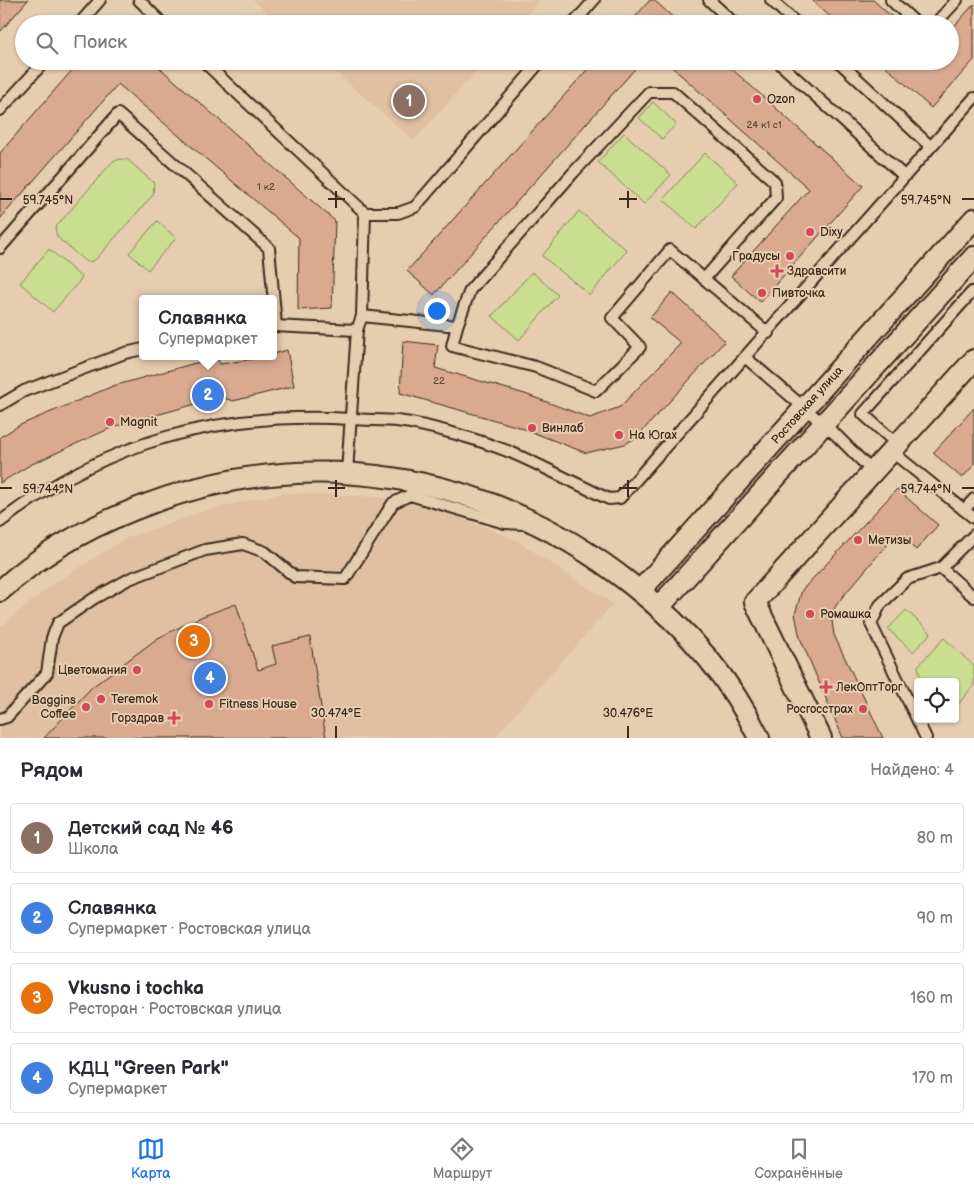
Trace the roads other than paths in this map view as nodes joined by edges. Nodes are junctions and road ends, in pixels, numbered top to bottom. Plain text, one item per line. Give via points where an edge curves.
1 (100, 0) edge
2 (139, 0) edge
3 (594, 0) edge
4 (708, 0) edge
5 (771, 0) edge
6 (892, 0) edge
7 (957, 0) edge
8 (87, 15) edge
9 (154, 15) edge
10 (581, 15) edge
11 (725, 15) edge
12 (787, 15) edge
13 (908, 15) edge
14 (943, 15) edge
15 (37, 70) edge
16 (213, 70) edge
17 (533, 70) edge
18 (787, 70) edge
19 (848, 70) edge
20 (974, 98) edge
21 (0, 110) edge
22 (930, 146) junction
23 (904, 176) junction
24 (365, 213) junction
25 (974, 219) edge
26 (0, 248) edge
27 (974, 257) edge
28 (704, 279) junction
29 (974, 294) edge
30 (273, 295) edge
31 (362, 316) junction
32 (277, 325) edge
33 (457, 326) junction
34 (358, 330) junction
35 (768, 333) junction
36 (139, 350) edge
37 (746, 358) junction
38 (974, 360) edge
39 (0, 405) edge
40 (804, 408) junction
41 (350, 419) junction
42 (823, 425) junction
43 (894, 448) junction
44 (347, 472) junction
45 (873, 472) junction
46 (974, 499) edge
47 (964, 510) junction
48 (974, 518) edge
49 (0, 522) edge
50 (543, 525) junction
51 (974, 535) edge
52 (941, 568) junction
53 (0, 591) edge
54 (640, 591) junction
55 (974, 597) edge
56 (660, 606) junction
57 (0, 719) edge
58 (759, 738) edge
59 (821, 738) edge
60 (926, 738) edge

1 - 8 lane
2 - 9 lane
3 - 10 lane
4 - 11 lane
5 - 12 lane
6 - 13 lane
7 - 14 lane
15 - 21 lane
16 - 24 lane
17 - 24 lane via 415,207 398,213
18 - 23 lane
19 - 22 lane
20 - 22 lane
22 - 23 lane
23 - 35 lane
24 - 31 lane
25 - 40 street, Ростовская улица
26 - 30 lane via 118,114 269,248
27 - 42 street, Ростовская улица
28 - 33 lane via 670,250 612,318 640,347 596,391 536,367 452,346
28 - 33 lane via 776,198 775,182 673,92 649,92 470,290
28 - 35 lane
29 - 43 lane via 972,292 863,414
31 - 33 lane
31 - 34 lane
32 - 34 lane
34 - 41 lane
35 - 37 lane
36 - 39 lane via 24,391
37 - 40 lane
37 - 41 lane via 620,498 609,499 509,452 455,435 398,421
38 - 43 street
40 - 42 lane
40 - 54 street, Ростовская улица
41 - 44 lane
41 - 49 lane via 293,416 240,420 162,438 121,453 50,487
42 - 45 lane
42 - 56 street, Ростовская улица
43 - 45 street
43 - 47 lane
44 - 50 street via 409,480 470,495
44 - 53 street via 285,473 224,481 164,497 107,520 54,550
45 - 59 street via 755,602
46 - 47 lane
47 - 48 lane
50 - 54 street via 577,544
50 - 57 lane via 506,523 410,495 393,503 345,579 295,577 265,552 243,544 205,550 129,580 94,598 58,623 52,638 47,673 7,717
51 - 52 lane
52 - 55 lane
52 - 60 lane via 907,579 880,605 871,624
54 - 56 street
56 - 58 street via 727,684

